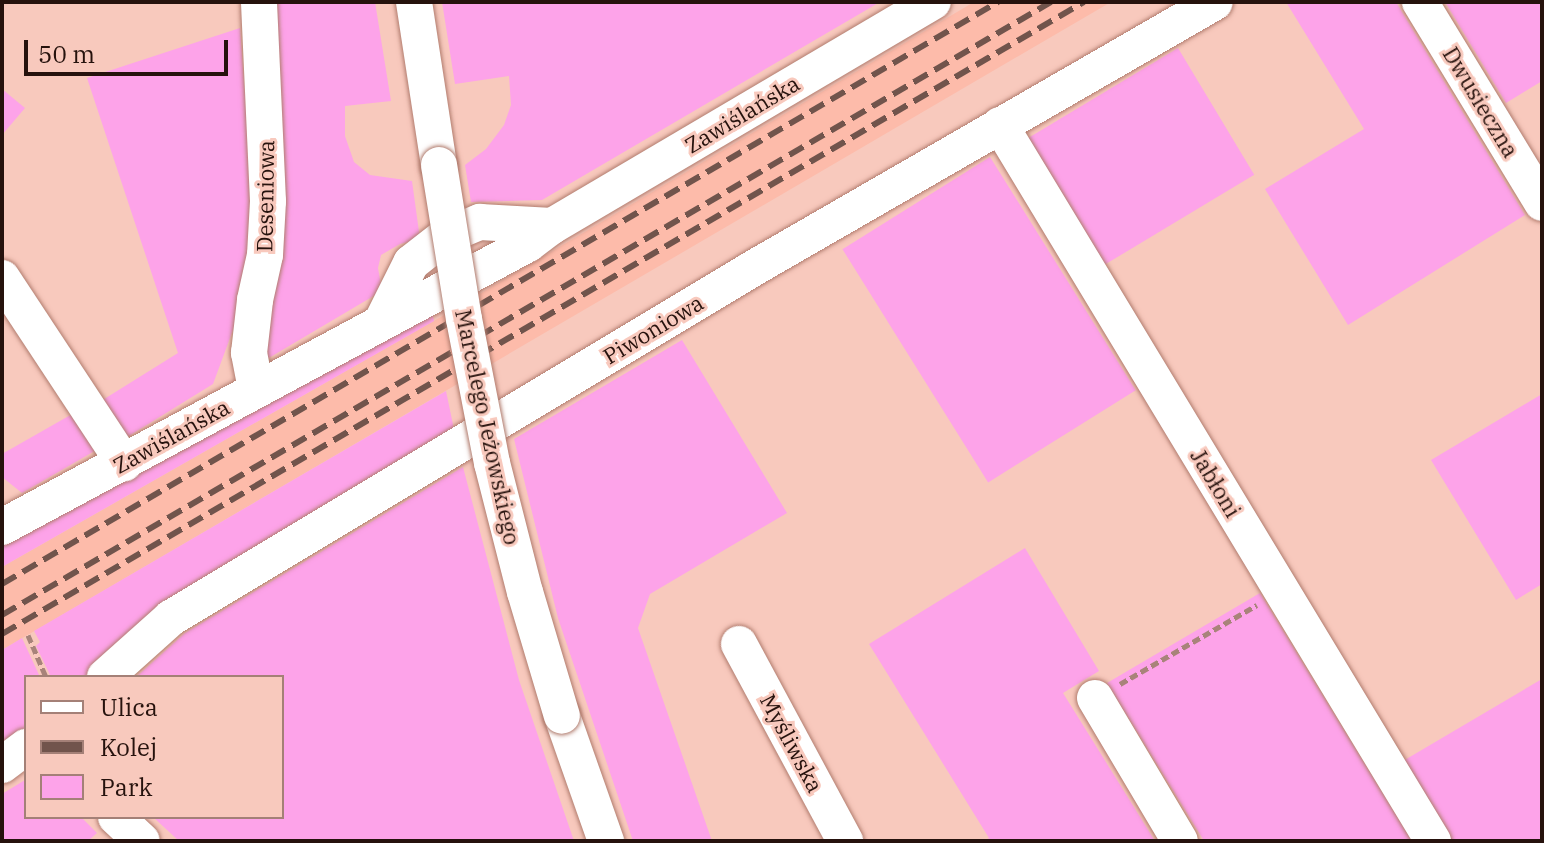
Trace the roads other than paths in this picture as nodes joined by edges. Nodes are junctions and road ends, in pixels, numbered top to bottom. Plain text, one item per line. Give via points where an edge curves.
1 (259, 2) edge
2 (414, 2) edge
3 (933, 2) edge
4 (1215, 2) edge
5 (1420, 2) edge
6 (1000, 125) junction
7 (1542, 203) edge
8 (552, 226) junction
9 (2, 278) edge
10 (382, 321) junction
11 (256, 389) junction
12 (124, 463) junction
13 (2, 527) edge
14 (739, 644) dead end
15 (107, 675) edge
16 (1095, 698) road end
17 (24, 748) edge
18 (2, 765) edge
19 (118, 819) edge
20 (142, 841) edge
21 (606, 841) edge
22 (845, 841) edge
23 (1180, 841) edge
24 (1433, 841) edge

1 - 11 street, Deseniowa via 268,201 249,353
2 - 21 street, Marcelego Jeżowskiego, bridge via 489,449 562,716
3 - 8 street, Zawiślańska
4 - 6 street, Piwoniowa
5 - 7 street, Dwusieczna
6 - 15 street, Piwoniowa via 171,618
6 - 24 street, Jabłoni
8 - 10 street, Zawiślańska via 528,244
8 - 10 street via 480,222 444,237 411,263
9 - 12 street
10 - 11 street, Zawiślańska
11 - 12 street, Zawiślańska
12 - 13 street, Zawiślańska
14 - 22 street, Myśliwska
16 - 23 street
17 - 18 street
19 - 20 street

